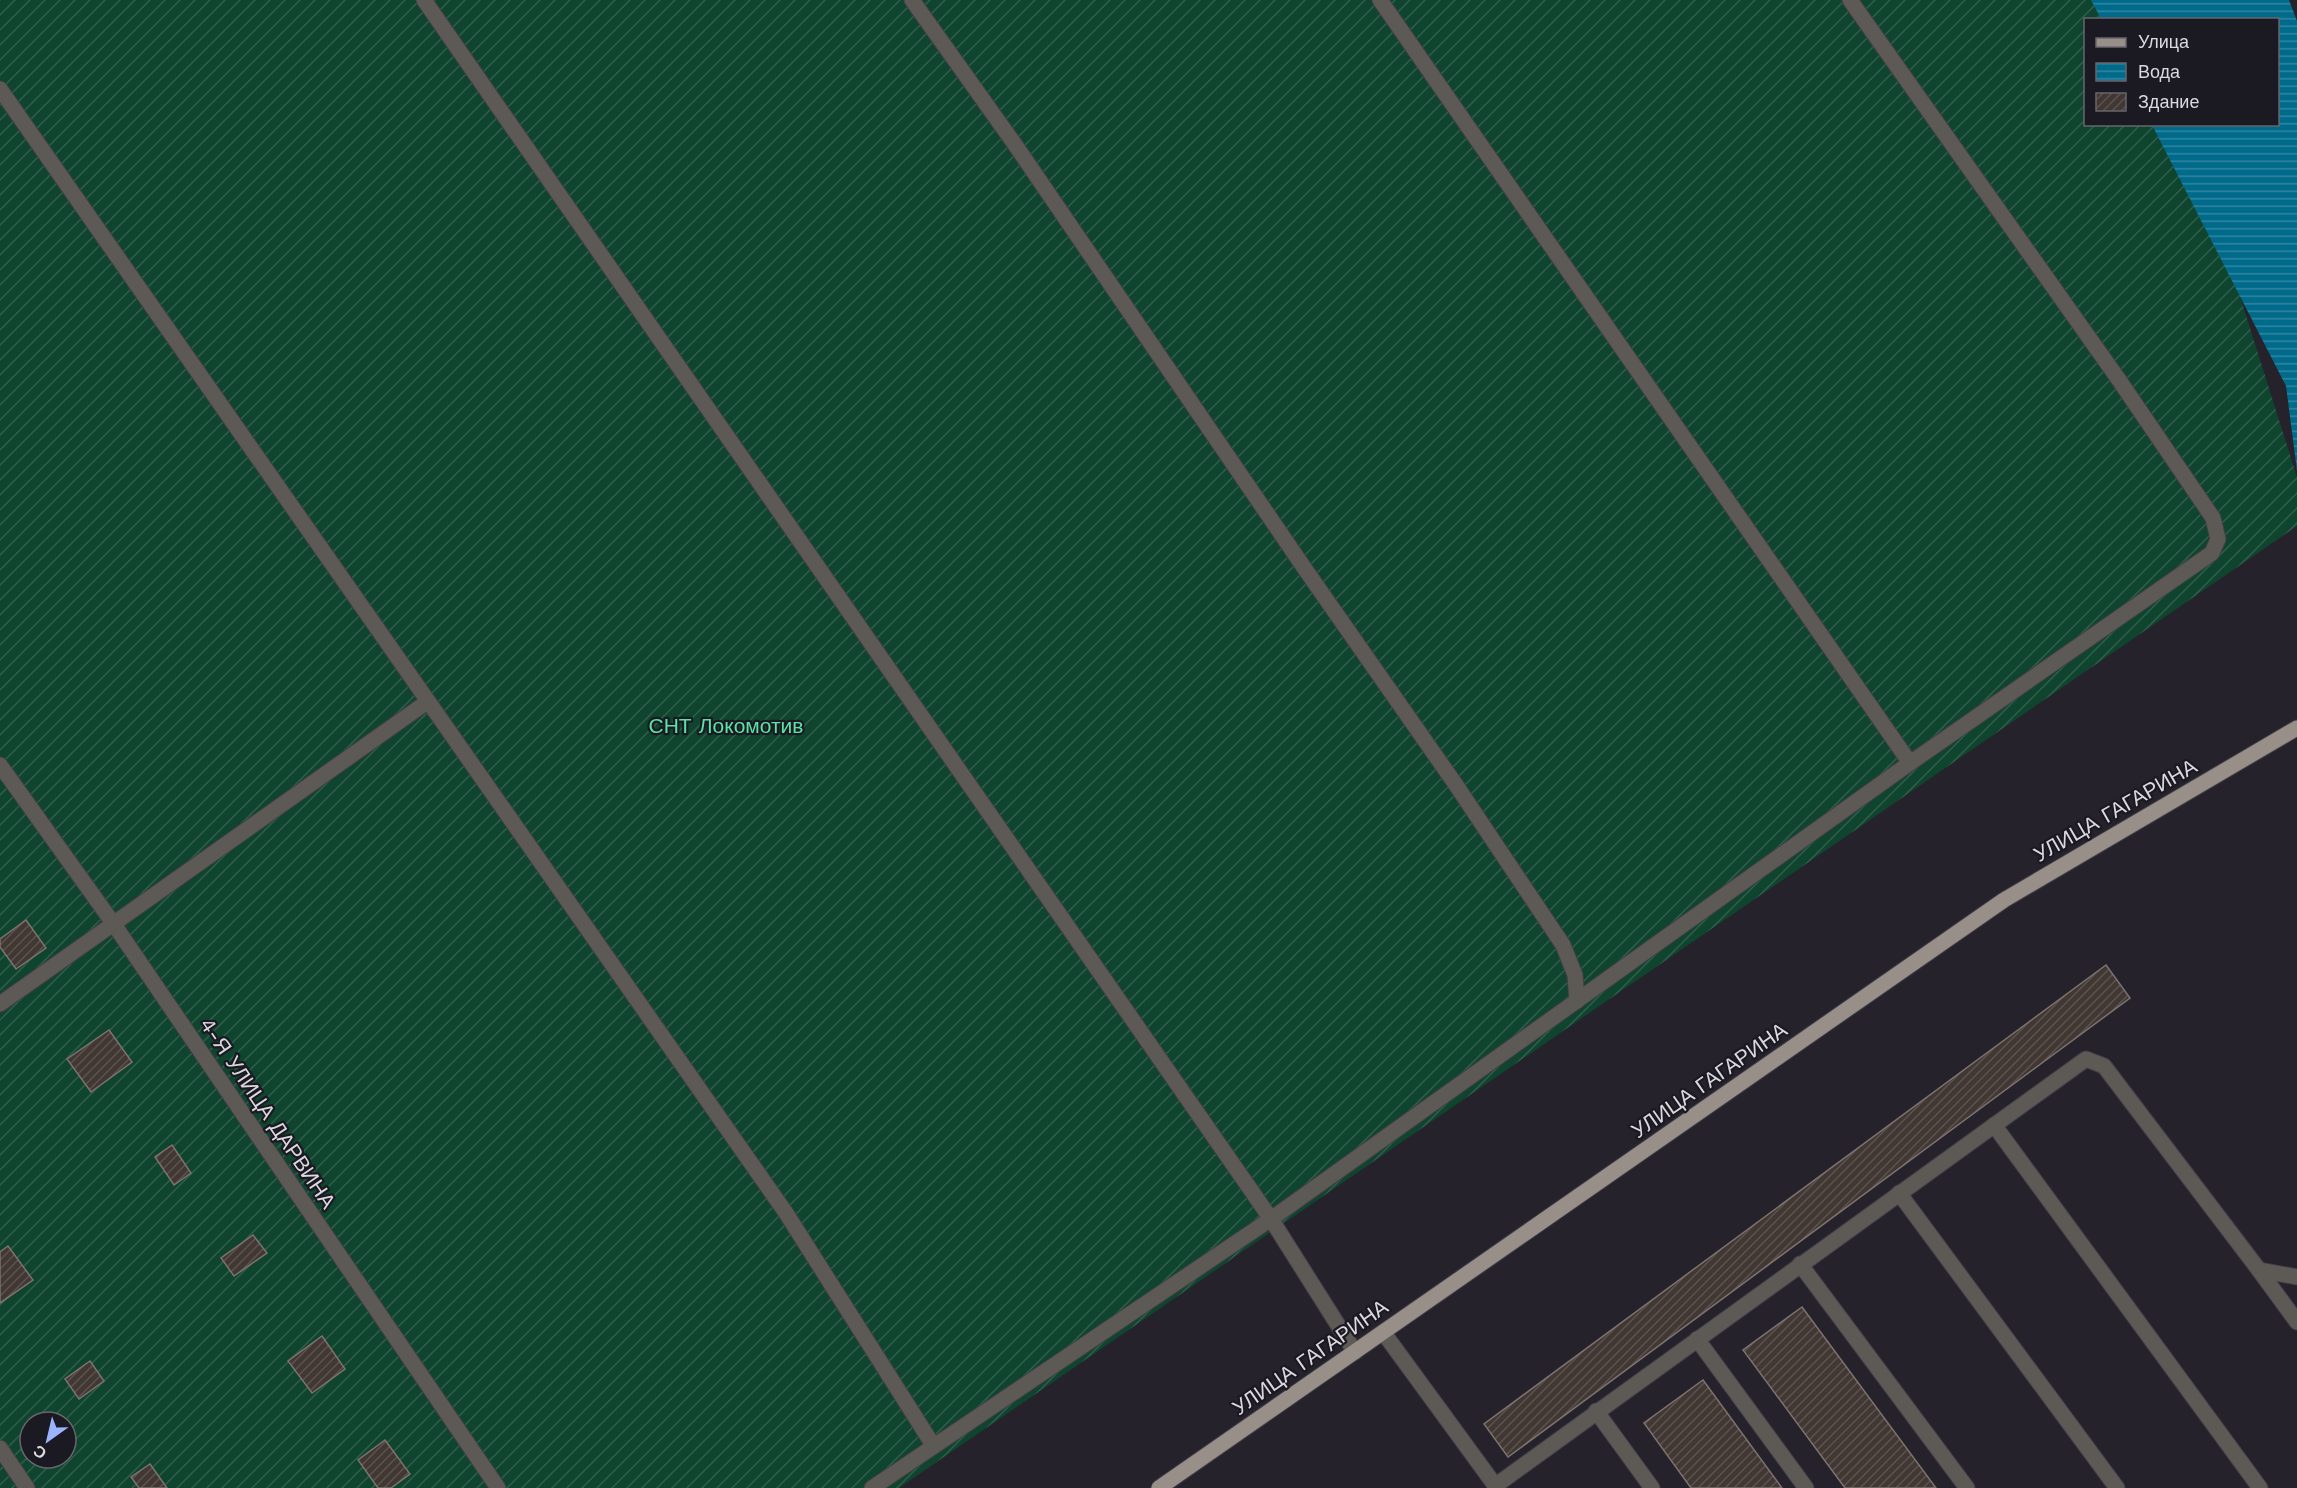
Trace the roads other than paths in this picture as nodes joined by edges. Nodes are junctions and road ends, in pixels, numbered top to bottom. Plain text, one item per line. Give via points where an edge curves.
1 (424, 0) edge
2 (912, 0) edge
3 (1380, 0) edge
4 (1850, 0) edge
5 (0, 89) edge
6 (427, 702) junction
7 (2297, 728) edge
8 (1910, 762) junction
9 (0, 765) edge
10 (113, 923) junction
11 (1577, 1001) junction
12 (0, 1004) edge
13 (1994, 1125) junction
14 (1899, 1193) junction
15 (1271, 1220) junction
16 (1800, 1264) junction
17 (2259, 1270) junction
18 (2297, 1276) edge
19 (2297, 1322) edge
20 (1383, 1332) junction
21 (1697, 1339) junction
22 (1355, 1352) junction
23 (1596, 1411) junction
24 (933, 1445) junction
25 (0, 1448) edge
26 (1496, 1487) edge
27 (27, 1488) edge
28 (498, 1488) edge
29 (872, 1488) edge
30 (1159, 1488) edge
31 (1652, 1488) edge
32 (1806, 1488) edge
33 (1967, 1488) edge
34 (2117, 1488) edge
35 (2260, 1488) edge

1 - 15 street
2 - 11 street via 1563,945 1575,975
3 - 8 street
4 - 8 street via 2119,380 2212,518 2218,540 2212,553
5 - 6 street
6 - 10 street
6 - 24 street via 786,1213
7 - 20 main road, УЛИЦА ГАГАРИНА via 2004,900
8 - 11 street
9 - 10 street, 4-Я УЛИЦА ДАРВИНА
10 - 12 street
10 - 28 street, 4-Я УЛИЦА ДАРВИНА
11 - 15 street
13 - 14 street
13 - 17 street via 2086,1059 2104,1066
13 - 35 street
14 - 16 street
14 - 34 street
15 - 22 street
15 - 24 street
16 - 21 street
16 - 33 street
17 - 18 street
17 - 19 street
20 - 22 main road, УЛИЦА ГАГАРИНА
20 - 26 street
21 - 23 street
21 - 32 street
22 - 30 main road, УЛИЦА ГАГАРИНА
23 - 26 street
23 - 31 street
24 - 29 street
25 - 27 street

